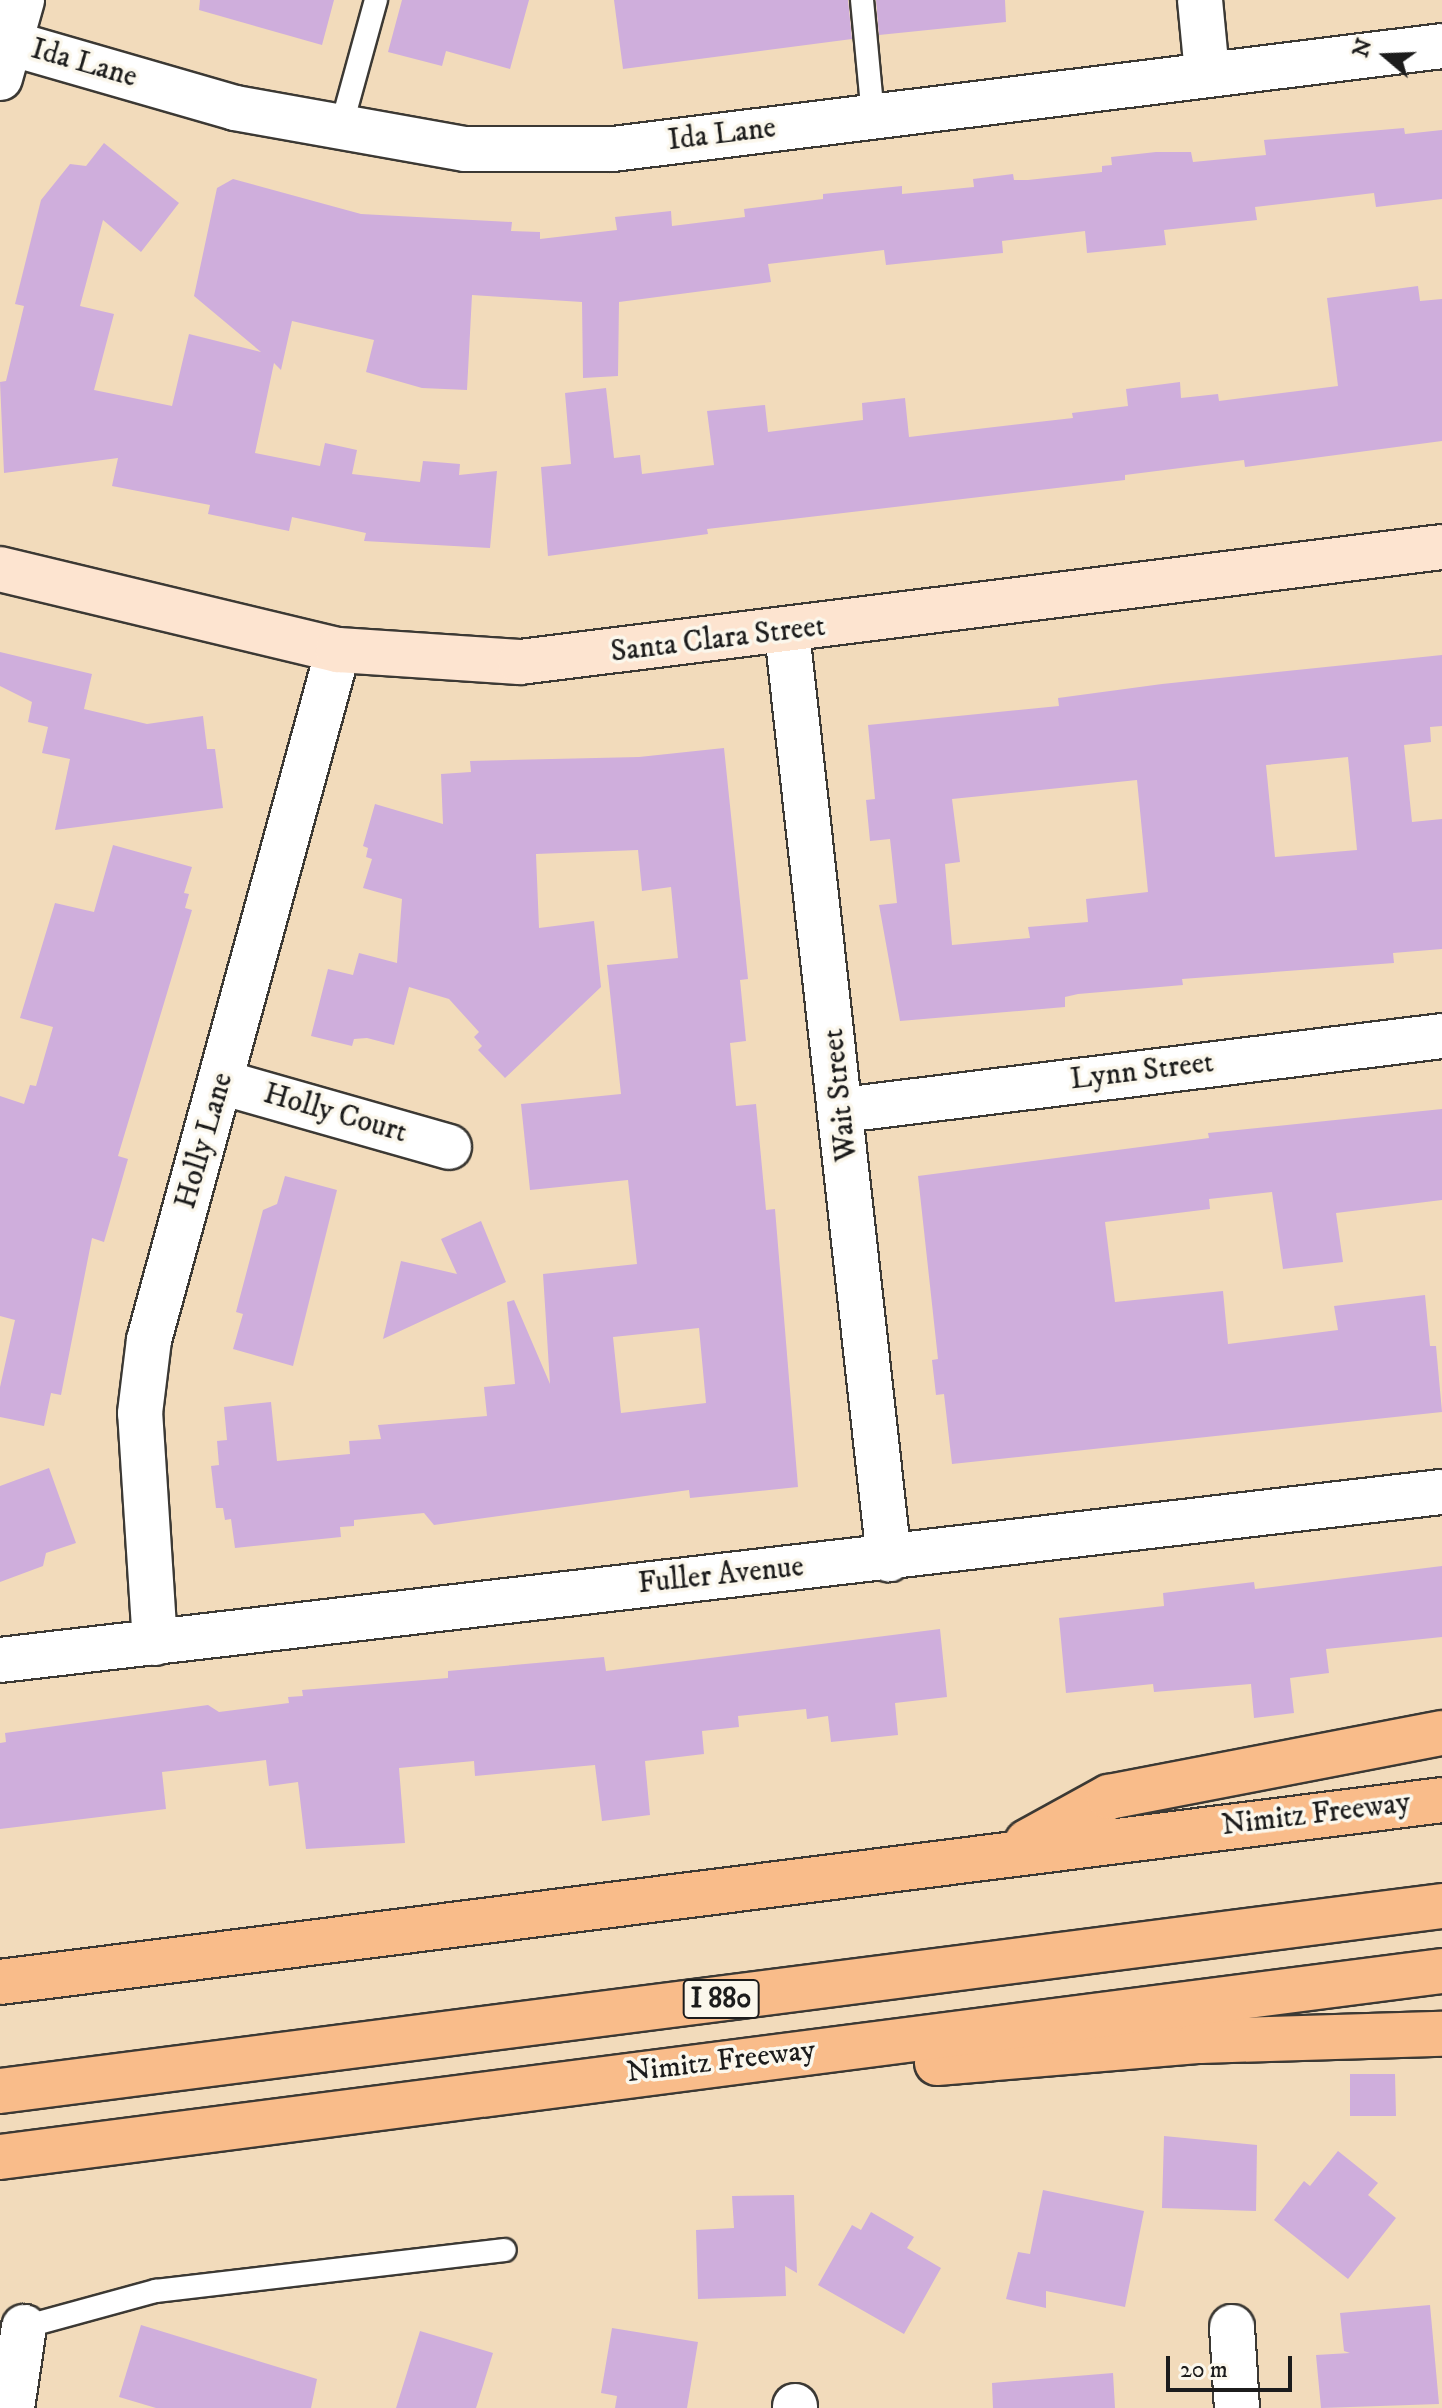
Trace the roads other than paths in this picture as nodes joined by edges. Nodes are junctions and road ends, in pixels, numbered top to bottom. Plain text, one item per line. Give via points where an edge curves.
1 (22, 0) edge
2 (376, 0) edge
3 (862, 0) edge
4 (1200, 0) edge
5 (1442, 46) edge
6 (5, 60) edge
7 (1207, 73) junction
8 (873, 116) junction
9 (341, 127) junction
10 (1442, 547) edge
11 (0, 569) edge
12 (787, 632) junction
13 (338, 650) junction
14 (1442, 1036) edge
15 (221, 1082) junction
16 (843, 1110) junction
17 (449, 1147) dead end
18 (1442, 1492) edge
19 (889, 1559) junction
20 (155, 1643) junction
21 (0, 1660) edge
22 (1442, 1733) edge
23 (1442, 1800) edge
24 (1007, 1852) junction
25 (1442, 1906) edge
26 (1442, 1971) edge
27 (0, 1982) edge
28 (1442, 2034) edge
29 (0, 2091) edge
30 (292, 2116) junction
31 (0, 2157) edge
32 (505, 2250) dead end
33 (24, 2327) joint
34 (1232, 2327) dead end
35 (12, 2408) edge
36 (1237, 2408) edge

1 - 6 street
2 - 9 lane
3 - 8 lane
4 - 7 street
5 - 7 street, Ida Lane
6 - 9 street, Ida Lane
7 - 8 street, Ida Lane
8 - 9 street, Ida Lane via 613,149 465,149
10 - 12 main road, Santa Clara Street
11 - 13 main road, Santa Clara Street
12 - 13 main road, Santa Clara Street via 520,662
12 - 16 street, Wait Street
13 - 15 street, Holly Lane
14 - 16 street, Lynn Street
15 - 17 street, Holly Court
15 - 20 street, Holly Lane via 149,1340 140,1413
16 - 19 street, Wait Street
18 - 19 street, Fuller Avenue
19 - 20 street, Fuller Avenue via 496,1599
20 - 21 street, Fuller Avenue
22 - 24 highway via 1109,1797
23 - 24 highway, Nimitz Freeway
24 - 27 highway, Nimitz Freeway
25 - 29 highway, I 880
26 - 30 highway, Nimitz Freeway / I 880
28 - 30 highway via 1200,2041
30 - 31 highway, Nimitz Freeway / I 880
32 - 33 lane via 156,2291
33 - 35 street
34 - 36 street

